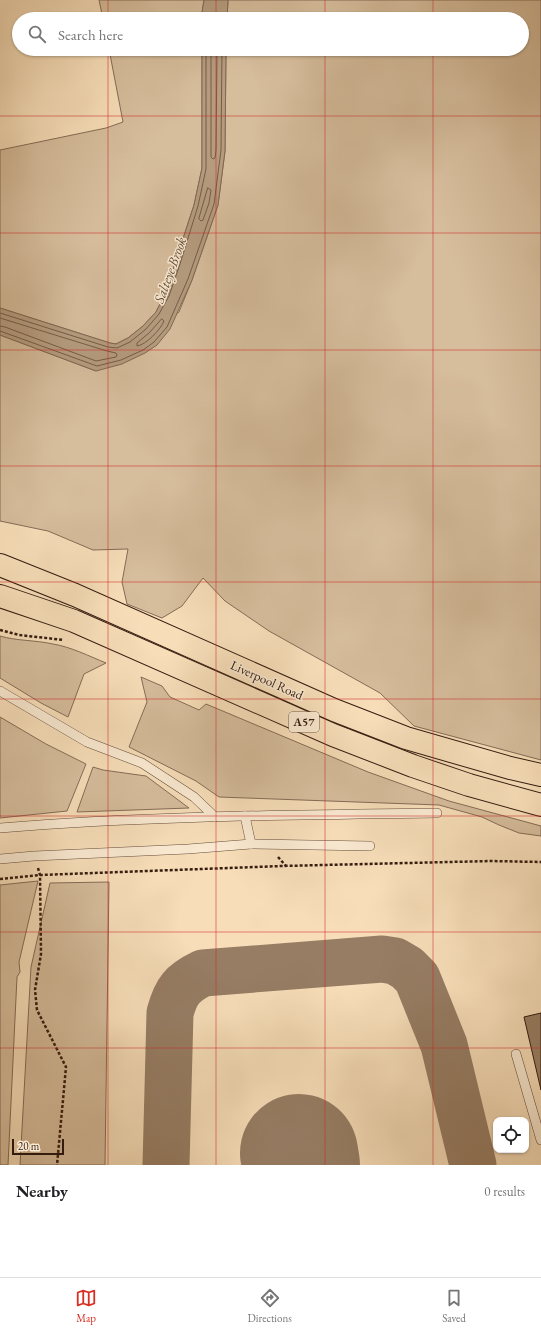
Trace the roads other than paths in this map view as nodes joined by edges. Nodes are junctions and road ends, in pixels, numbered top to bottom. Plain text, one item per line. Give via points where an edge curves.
1 (0, 565) edge
2 (0, 596) edge
3 (0, 610) edge
4 (74, 621) junction
5 (0, 691) edge
6 (541, 775) edge
7 (541, 805) edge
8 (437, 813) dead end
9 (245, 816) junction
10 (215, 817) junction
11 (0, 828) edge
12 (251, 844) junction
13 (370, 846) dead end
14 (0, 859) edge
15 (516, 1054) dead end
16 (541, 1140) edge

1 - 6 highway, Liverpool Road / A57 via 75,595 334,710 406,738
2 - 4 highway, Liverpool Road / A57
3 - 4 highway, A57 via 32,619
4 - 7 highway, Liverpool Road / A57 via 333,735 469,785
5 - 10 lane via 87,742 142,763 194,797
8 - 9 lane
9 - 10 lane
9 - 12 lane
10 - 11 lane
12 - 13 lane
12 - 14 lane
15 - 16 lane

